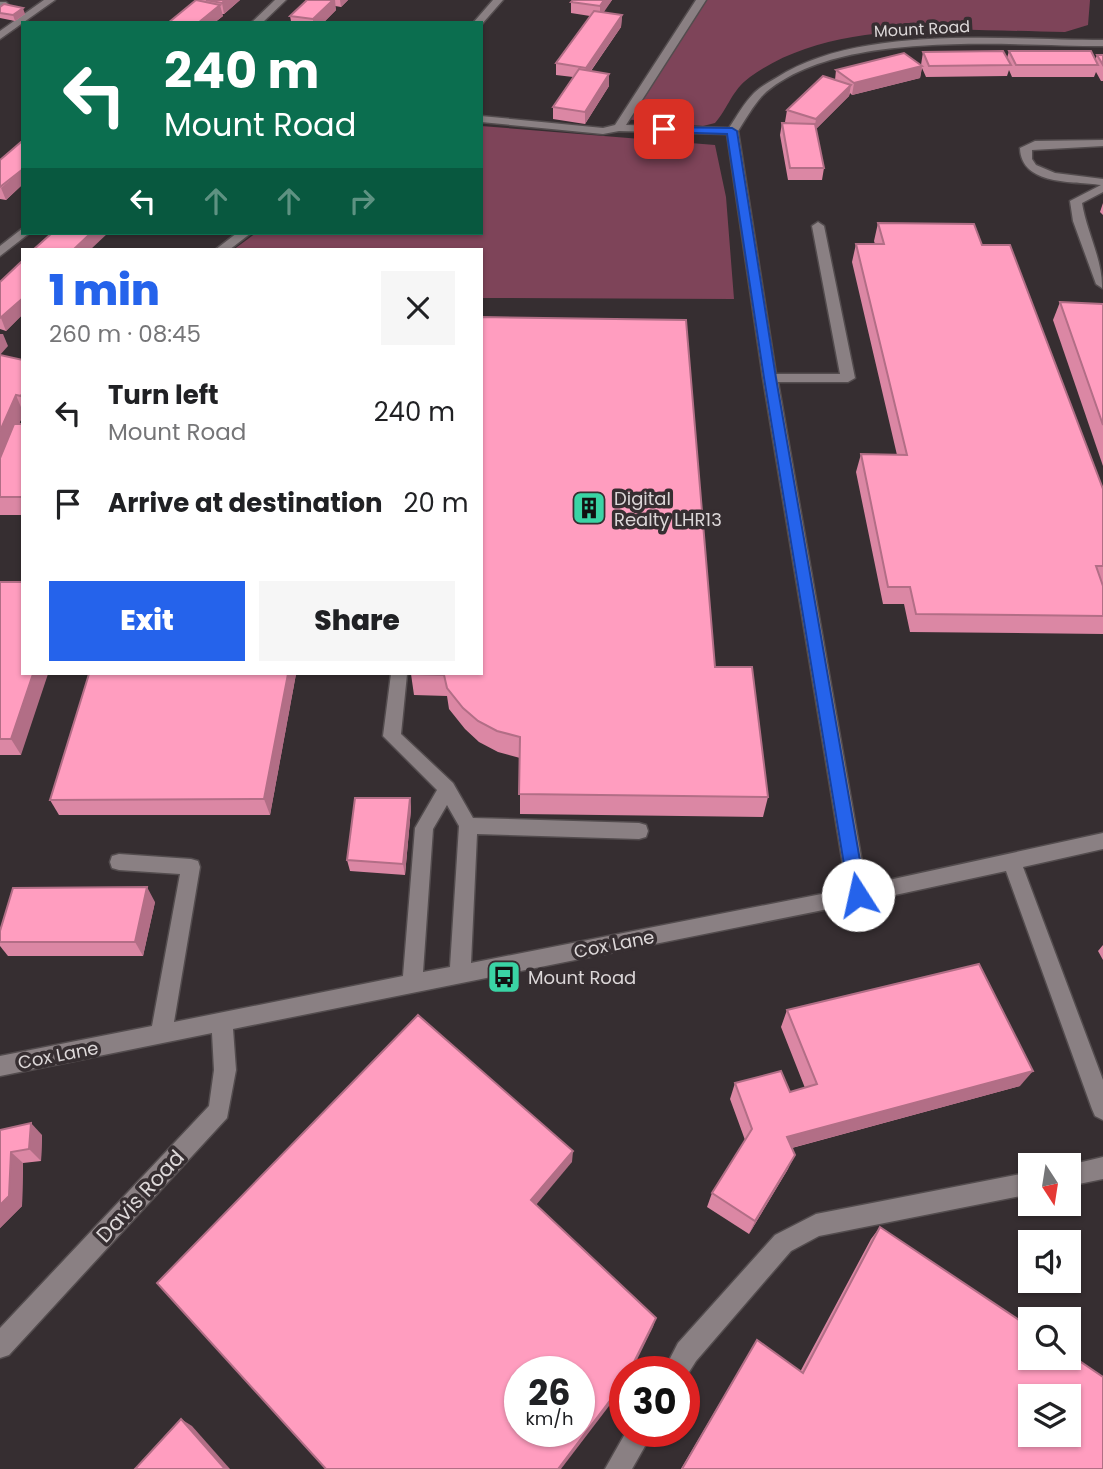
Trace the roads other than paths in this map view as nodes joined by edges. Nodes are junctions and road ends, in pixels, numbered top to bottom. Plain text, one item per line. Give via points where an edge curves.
1 (50, 0) edge
2 (281, 0) edge
3 (498, 0) edge
4 (701, 0) edge
5 (258, 21) edge
6 (480, 21) edge
7 (0, 36) edge
8 (1103, 43) edge
9 (483, 119) edge
10 (620, 128) junction
11 (732, 131) junction
12 (1103, 143) edge
13 (1103, 182) edge
14 (1103, 188) edge
15 (818, 226) dead end
16 (21, 234) edge
17 (242, 235) edge
18 (225, 248) edge
19 (0, 252) edge
20 (1102, 284) edge
21 (770, 378) junction
22 (399, 675) edge
23 (447, 788) junction
24 (468, 827) junction
25 (639, 831) edge
26 (1103, 841) edge
27 (119, 862) dead end
28 (1012, 862) junction
29 (858, 895) junction
30 (460, 974) junction
31 (412, 984) junction
32 (222, 1022) junction
33 (161, 1035) junction
34 (0, 1066) edge
35 (1103, 1109) edge
36 (1103, 1168) edge
37 (1082, 1172) edge
38 (1018, 1186) edge
39 (0, 1346) edge
40 (685, 1356) edge
41 (631, 1447) edge
42 (618, 1469) edge

1 - 7 street
2 - 5 street
3 - 6 street
4 - 10 street
8 - 11 street, Mount Road via 921,43 838,55 807,63 780,78 741,111
9 - 10 street via 603,131
10 - 11 street
11 - 21 street
12 - 13 street via 1035,144 1025,154 1030,166 1046,175
14 - 20 street via 1076,201
15 - 21 street via 848,378
16 - 19 street
17 - 18 street
21 - 29 street
22 - 23 street via 392,736
23 - 24 street
23 - 31 street via 424,828
24 - 25 street
24 - 30 street
26 - 28 street, Cox Lane
27 - 33 street via 191,867
28 - 29 street, Cox Lane
28 - 35 street
29 - 30 street, Cox Lane
30 - 31 street, Cox Lane
31 - 32 street, Cox Lane
32 - 33 street, Cox Lane
32 - 39 street, Davis Road via 225,1070 219,1111
33 - 34 street, Cox Lane
36 - 37 street
38 - 40 street via 816,1225 783,1243
41 - 42 street

